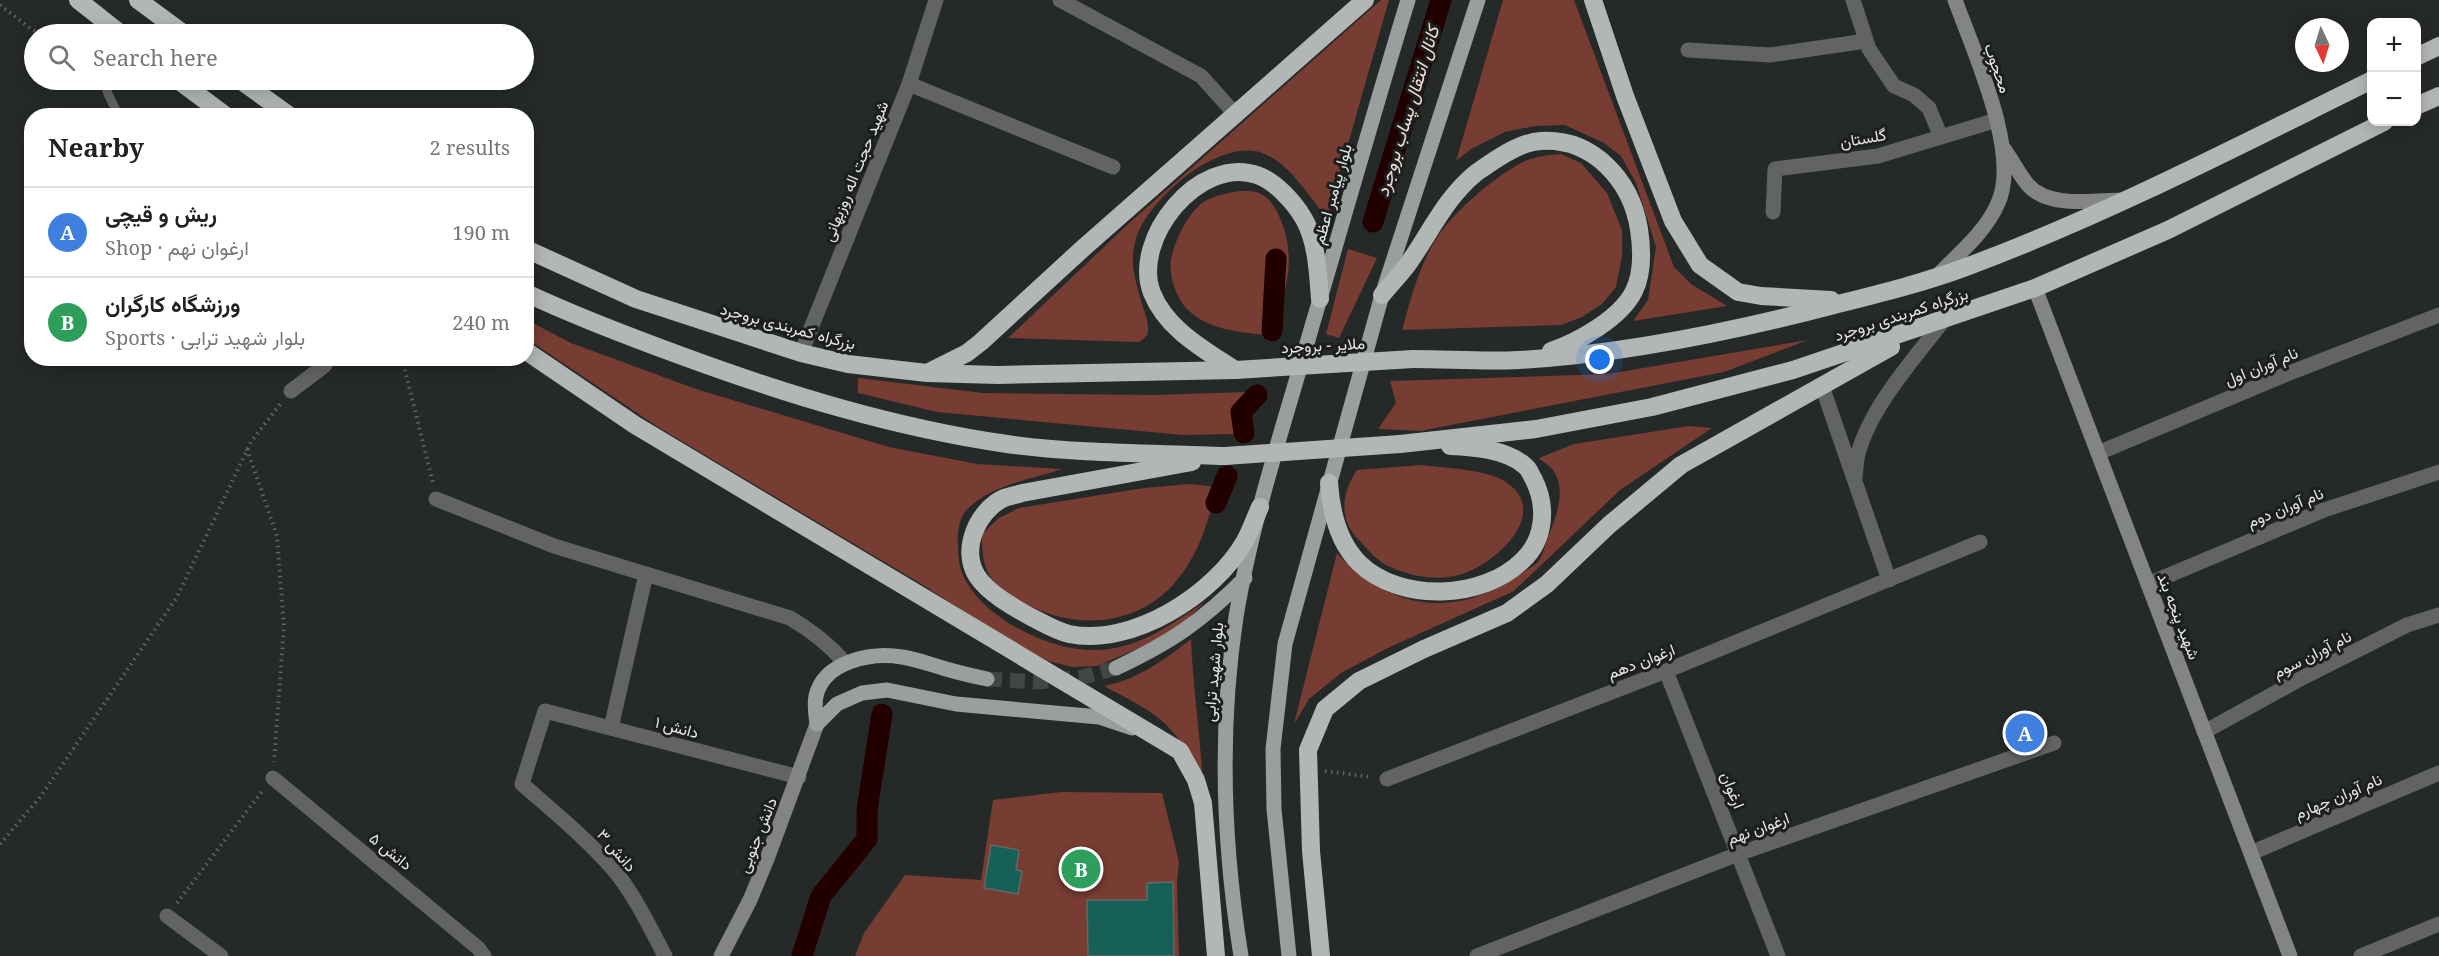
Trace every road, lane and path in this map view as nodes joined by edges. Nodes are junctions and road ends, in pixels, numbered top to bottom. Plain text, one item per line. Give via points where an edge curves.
1 (78, 0) edge
2 (138, 0) edge
3 (936, 0) edge
4 (1060, 0) edge
5 (1365, 0) edge
6 (1408, 0) edge
7 (1478, 0) edge
8 (1593, 0) edge
9 (1853, 0) edge
10 (1955, 0) edge
11 (0, 5) edge
12 (24, 24) edge
13 (99, 24) edge
14 (170, 24) edge
15 (1866, 40) junction
16 (2439, 46) edge
17 (1688, 50) dead end
18 (2421, 55) edge
19 (2367, 83) edge
20 (909, 84) junction
21 (107, 90) edge
22 (191, 90) edge
23 (254, 90) edge
24 (2439, 96) edge
25 (2421, 104) edge
26 (115, 108) edge
27 (216, 108) edge
28 (279, 108) edge
29 (1236, 115) junction
30 (1997, 120) junction
31 (2376, 126) edge
32 (1941, 137) junction
33 (2004, 148) junction
34 (1113, 167) dead end
35 (2126, 200) junction
36 (1773, 212) dead end
37 (534, 253) edge
38 (1935, 278) junction
39 (2035, 288) junction
40 (1883, 293) junction
41 (1382, 295) junction
42 (534, 296) edge
43 (1320, 299) junction
44 (2439, 315) edge
45 (1944, 320) junction
46 (801, 353) junction
47 (534, 356) edge
48 (1413, 359) joint
49 (1519, 360) junction
50 (324, 366) edge
51 (404, 366) edge
52 (1235, 370) junction
53 (927, 373) junction
54 (1822, 386) junction
55 (291, 391) joint
56 (1292, 398) joint
57 (1400, 444) junction
58 (247, 449) junction
59 (2098, 453) junction
60 (1225, 456) junction
61 (2439, 472) edge
62 (1329, 483) junction
63 (1854, 484) junction
64 (436, 499) joint
65 (1260, 507) junction
66 (1980, 542) dead end
67 (646, 574) junction
68 (1245, 579) junction
69 (1889, 580) junction
70 (2148, 584) junction
71 (2439, 615) edge
72 (845, 663) junction
73 (1116, 668) tunnel mouth
74 (1666, 671) junction
75 (987, 679) tunnel mouth
76 (817, 724) junction
77 (611, 728) junction
78 (2204, 732) junction
79 (2054, 743) dead end
80 (1172, 744) junction
81 (1308, 769) junction
82 (2439, 773) edge
83 (799, 777) junction
84 (273, 778) junction
85 (1387, 778) joint
86 (522, 784) joint
87 (0, 844) edge
88 (2250, 853) junction
89 (1738, 854) junction
90 (167, 916) joint
91 (2439, 924) edge
92 (221, 956) edge
93 (484, 956) edge
94 (665, 956) edge
95 (722, 956) edge
96 (1216, 956) edge
97 (1241, 956) edge
98 (1289, 956) edge
99 (1322, 956) edge
100 (1477, 956) edge
101 (1778, 956) edge
102 (2290, 956) edge
103 (2361, 956) edge

1 - 13 highway
2 - 14 highway
3 - 20 street, شهید حجت اله روزبهانی
4 - 29 street via 1201,75
5 - 29 highway
6 - 43 main road, بلوار پیامبر اعظم
7 - 41 main road
8 - 40 highway via 1673,221 1700,265 1738,292 1761,296 1832,300
9 - 15 street
10 - 30 street, محجوب
11 - 12 path
15 - 17 street via 1770,55
15 - 32 street via 1894,86 1914,95 1929,108
16 - 18 highway
19 - 35 highway, بزرگراه کمربندی بروجرد
20 - 34 street
20 - 46 street, شهید حجت اله روزبهانی
21 - 26 lane
22 - 27 highway
23 - 28 highway
24 - 25 highway
29 - 53 highway via 981,342
30 - 32 street, گلستان
30 - 33 street, محجوب
31 - 39 highway, بزرگراه کمربندی بروجرد via 2168,230
32 - 36 street, گلستان via 1878,156 1775,169
33 - 35 street via 2038,194 2071,201
33 - 38 street via 2003,191 1998,204 1977,234
35 - 38 highway, بزرگراه کمربندی بروجرد
37 - 46 highway, بزرگراه کمربندی بروجرد via 636,299
38 - 40 highway, بزرگراه کمربندی بروجرد
39 - 45 highway, بزرگراه کمربندی بروجرد
39 - 59 street, شهید پنجه بند
40 - 49 highway, بزرگراه کمربندی بروجرد via 1782,319 1643,347
41 - 49 highway via 1447,204 1475,174 1539,141 1581,148 1601,159 1631,197 1640,237 1638,280 1624,305 1605,322 1554,350
41 - 62 main road
42 - 60 highway via 747,380 842,409 943,433 1009,444
43 - 52 highway via 1312,242 1304,219 1279,189 1258,175 1235,173 1217,176 1191,190 1178,202 1151,245 1148,279 1163,313 1184,334
43 - 56 main road, بلوار پیامبر اعظم
44 - 59 street, نام آوران اول
45 - 54 highway
45 - 57 highway, بزرگراه کمربندی بروجرد via 1793,370 1652,406 1536,429
45 - 63 street via 1895,384 1872,422 1858,455
46 - 53 highway, بزرگراه کمربندی بروجرد via 848,364
47 - 80 highway via 635,425
48 - 49 highway, بزرگراه کمربندی بروجرد
48 - 52 highway, ملایر - بروجرد, bridge
50 - 55 street
51 - 64 path
52 - 53 highway, بزرگراه کمربندی بروجرد
54 - 63 street
54 - 81 highway via 1681,465 1547,584 1507,613 1359,681 1325,709 1308,750
55 - 58 path
56 - 65 main road, بلوار شهید ترابی
57 - 60 highway, bridge
57 - 62 highway via 1496,452 1526,466 1540,493 1543,518 1537,543 1523,561 1480,585 1452,591 1404,587 1380,578 1359,563 1344,543 1335,521
58 - 84 path via 277,536 284,627
58 - 87 path via 177,597 41,796
59 - 70 street, شهید پنجه بند
60 - 65 highway via 1004,498 991,507 971,538 976,575 1020,611 1068,633 1100,637 1130,630 1158,619 1211,582 1245,541
61 - 70 street, نام آوران دوم via 2324,510
62 - 98 main road via 1285,644 1273,749 1274,809
63 - 69 street
64 - 67 street via 554,546
65 - 68 main road, بلوار شهید ترابی
66 - 69 street, ارغوان دهم
67 - 72 street via 790,618 831,646
67 - 77 street
68 - 73 main road via 1190,628
68 - 97 main road, بلوار شهید ترابی via 1230,664 1225,746 1227,837
69 - 74 street, ارغوان دهم
70 - 78 street, شهید پنجه بند
71 - 78 street, نام آوران سوم via 2407,625
72 - 75 main road via 872,657 902,657
72 - 76 main road via 828,676 817,694
74 - 85 street, ارغوان دهم
74 - 89 street, ارغوان
76 - 80 main road via 844,700 887,690 956,704 1099,717
76 - 83 street, دانش جنوبی
77 - 83 street, دانش ۱
77 - 86 street, دانش ۱ via 545,711
78 - 88 street, شهید پنجه بند
79 - 89 street, ارغوان نهم
80 - 96 highway via 1185,758 1203,803
81 - 85 path
81 - 99 highway via 1311,851
82 - 88 street, نام آوران چهارم
83 - 95 street, دانش جنوبی via 750,900
84 - 90 path
84 - 93 street, دانش ۵
86 - 94 street, دانش ۳ via 614,870
88 - 102 street, شهید پنجه بند
89 - 100 street, ارغوان نهم
89 - 101 street, ارغوان
90 - 92 street
91 - 103 street

